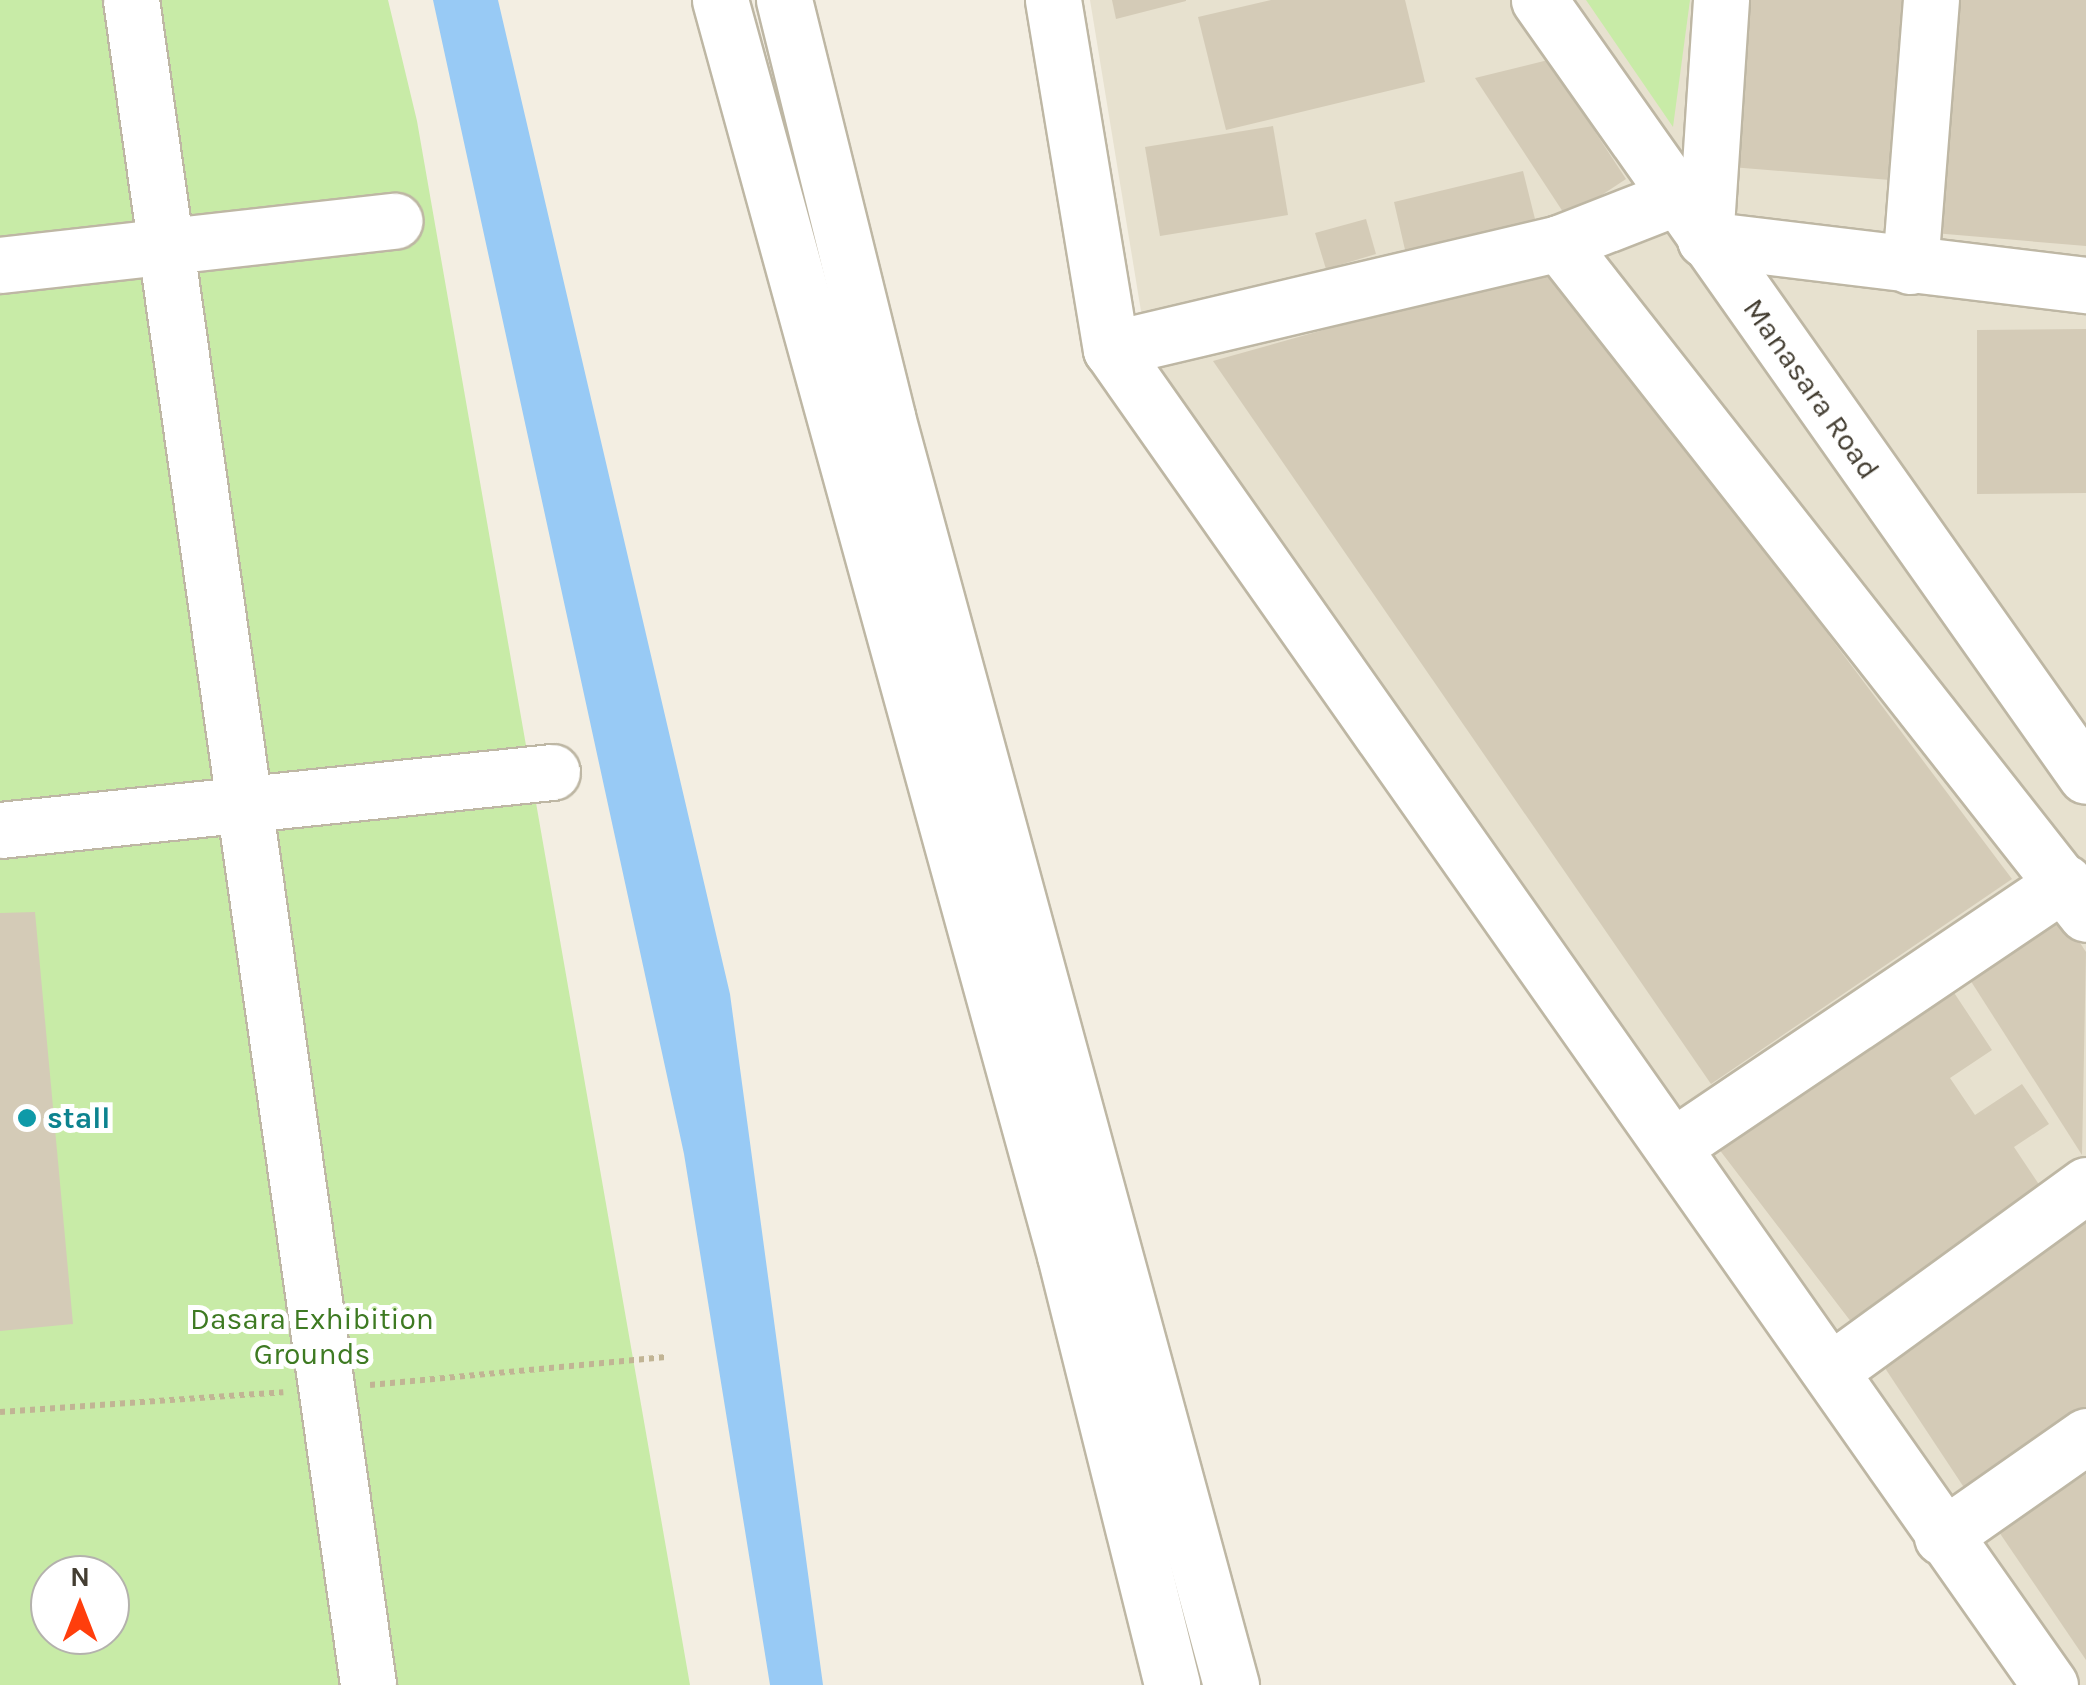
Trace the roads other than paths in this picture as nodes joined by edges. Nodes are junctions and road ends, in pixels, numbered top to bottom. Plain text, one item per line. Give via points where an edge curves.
1 (131, 0) edge
2 (720, 0) edge
3 (784, 0) edge
4 (1052, 0) edge
5 (1539, 0) edge
6 (1721, 0) edge
7 (1931, 0) edge
8 (807, 93) junction
9 (749, 107) junction
10 (1691, 218) junction
11 (395, 221) dead end
12 (1559, 243) junction
13 (169, 246) junction
14 (0, 265) edge
15 (1910, 266) junction
16 (2086, 285) edge
17 (1111, 350) junction
18 (552, 772) dead end
19 (2086, 776) edge
20 (244, 806) junction
21 (0, 830) edge
22 (2076, 898) edge
23 (997, 912) junction
24 (1675, 1145) junction
25 (2086, 1185) edge
26 (1833, 1369) junction
27 (2086, 1436) edge
28 (1942, 1537) junction
29 (1229, 1677) edge
30 (2086, 1679) edge
31 (1172, 1683) edge
32 (368, 1685) edge
33 (2050, 1685) edge
34 (2076, 1685) edge

1 - 13 street
2 - 9 street
3 - 8 street
4 - 17 street
5 - 10 street, Manasara Road
6 - 10 street
7 - 15 street
8 - 9 street
8 - 23 street
9 - 23 street
10 - 12 street
10 - 15 street
10 - 19 street, Manasara Road
11 - 13 street
12 - 17 street
12 - 22 street
13 - 14 street
13 - 20 street
15 - 16 street
17 - 24 street
18 - 20 street
20 - 21 street
20 - 32 street
22 - 24 street
23 - 29 street
23 - 31 street via 1065,1255
24 - 26 street
25 - 26 street
26 - 28 street
27 - 28 street
28 - 33 street
29 - 31 street
30 - 34 street

